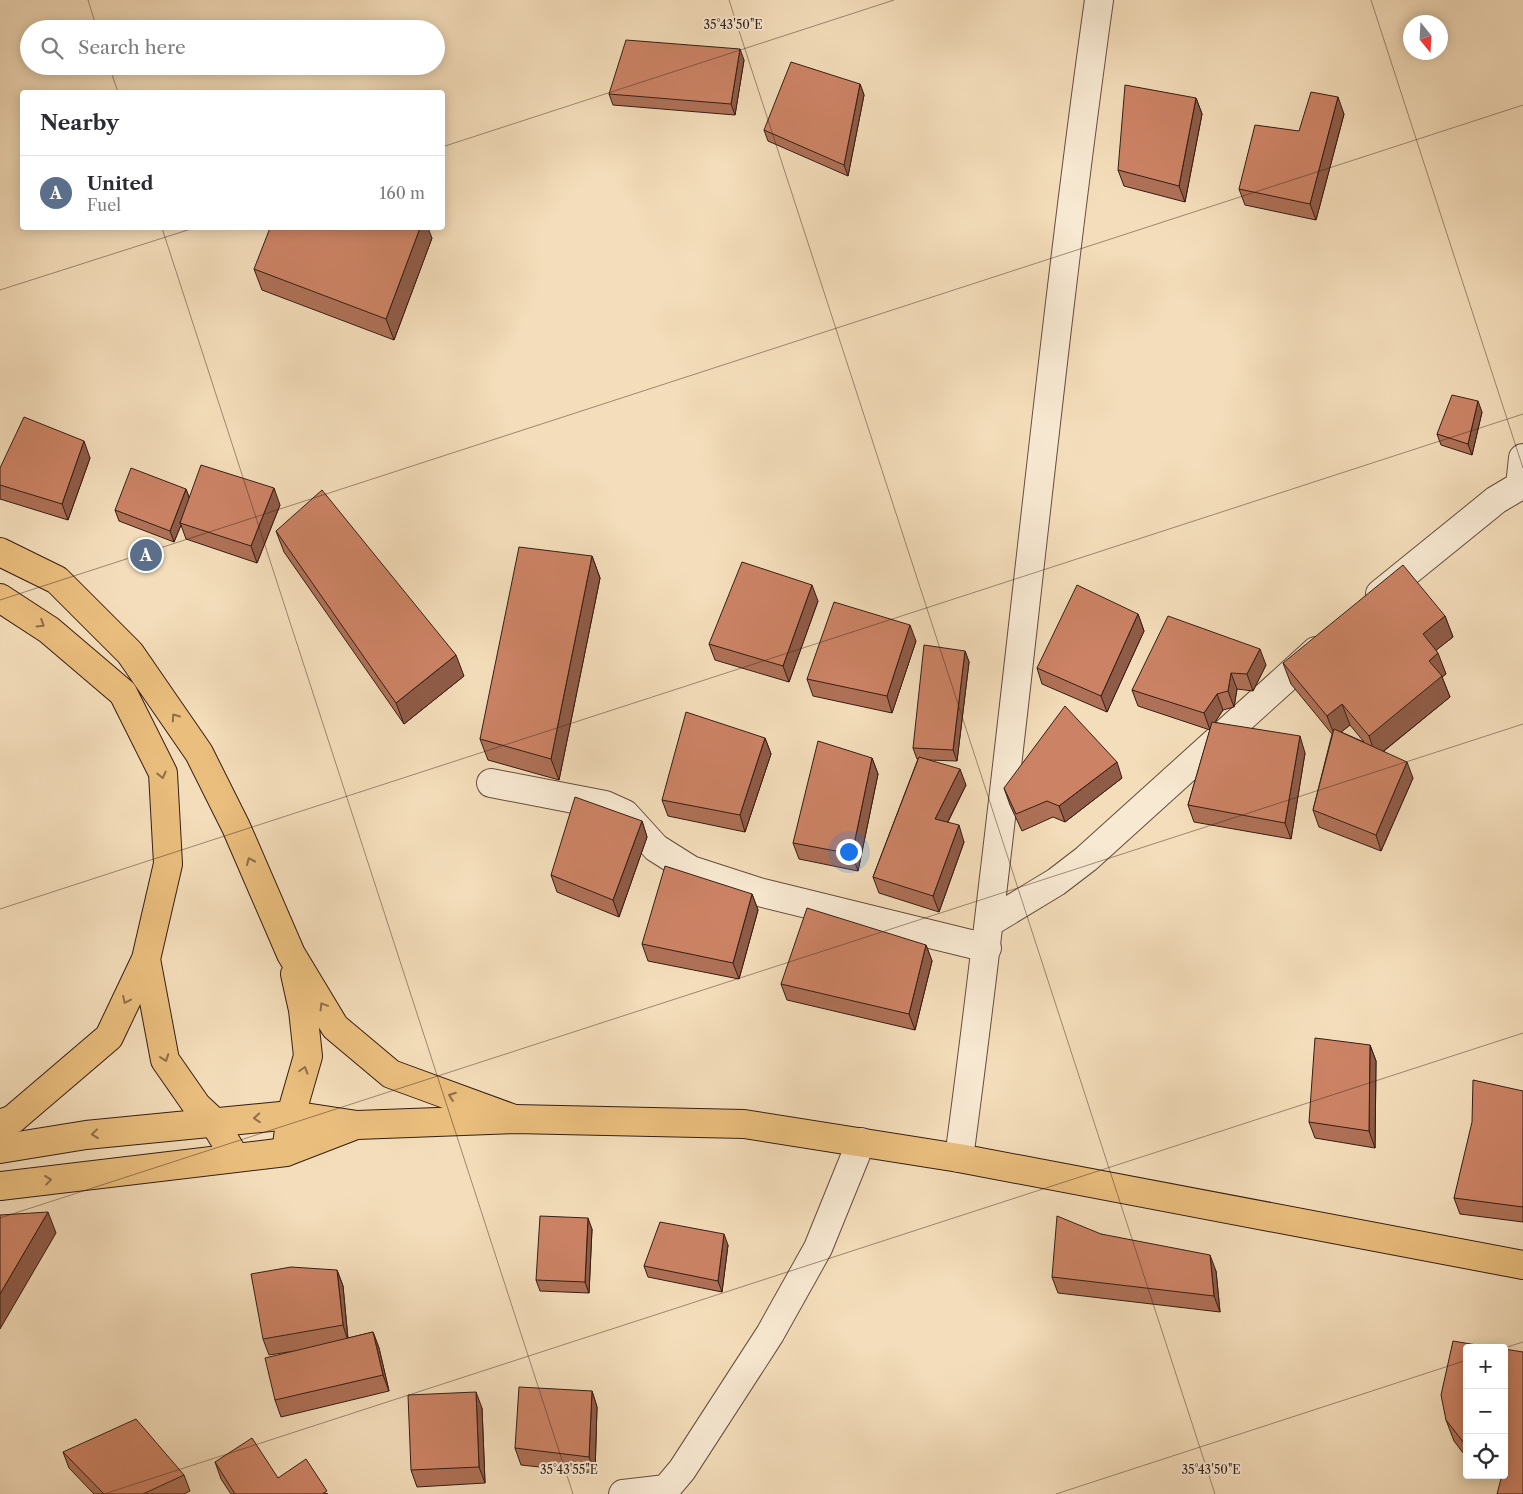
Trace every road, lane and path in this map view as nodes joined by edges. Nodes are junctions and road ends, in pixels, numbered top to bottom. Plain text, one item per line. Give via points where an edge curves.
1 (1099, 0) edge
2 (1523, 458) edge
3 (1521, 485) edge
4 (0, 552) edge
5 (0, 598) edge
6 (1361, 612) edge
7 (1334, 636) edge
8 (491, 783) dead end
9 (990, 922) junction
10 (987, 948) junction
11 (291, 954) junction
12 (146, 958) junction
13 (291, 1115) junction
14 (514, 1119) junction
15 (213, 1121) junction
16 (0, 1124) edge
17 (358, 1125) junction
18 (861, 1142) junction
19 (0, 1149) edge
20 (286, 1152) junction
21 (235, 1157) junction
22 (959, 1158) junction
23 (0, 1186) edge
24 (1523, 1265) edge
25 (623, 1494) edge

1 - 9 street
2 - 3 street
3 - 6 street via 1496,500 1433,549
11 -> 4 main road via 236,827 199,753 130,653 57,580
5 -> 12 main road via 49,630 123,693 163,773 168,864
7 - 9 street via 1086,859 1048,887
8 - 10 street via 605,805 625,814 656,848 691,870 758,892
9 - 10 street
10 - 22 street
13 -> 11 main road via 308,1056 303,1010
14 -> 11 main road via 391,1074 335,1027
12 -> 15 main road via 165,1060 197,1106
12 -> 16 main road via 109,1037 13,1119
13 -> 15 main road
13 - 17 main road
13 - 20 main road
14 - 17 main road
14 - 18 main road via 744,1124
15 -> 19 main road via 86,1135
15 - 21 main road
17 - 20 main road
18 - 22 main road
18 - 25 street via 818,1248 770,1334 682,1470 666,1489
20 - 21 main road
23 -> 21 main road
22 - 24 main road

